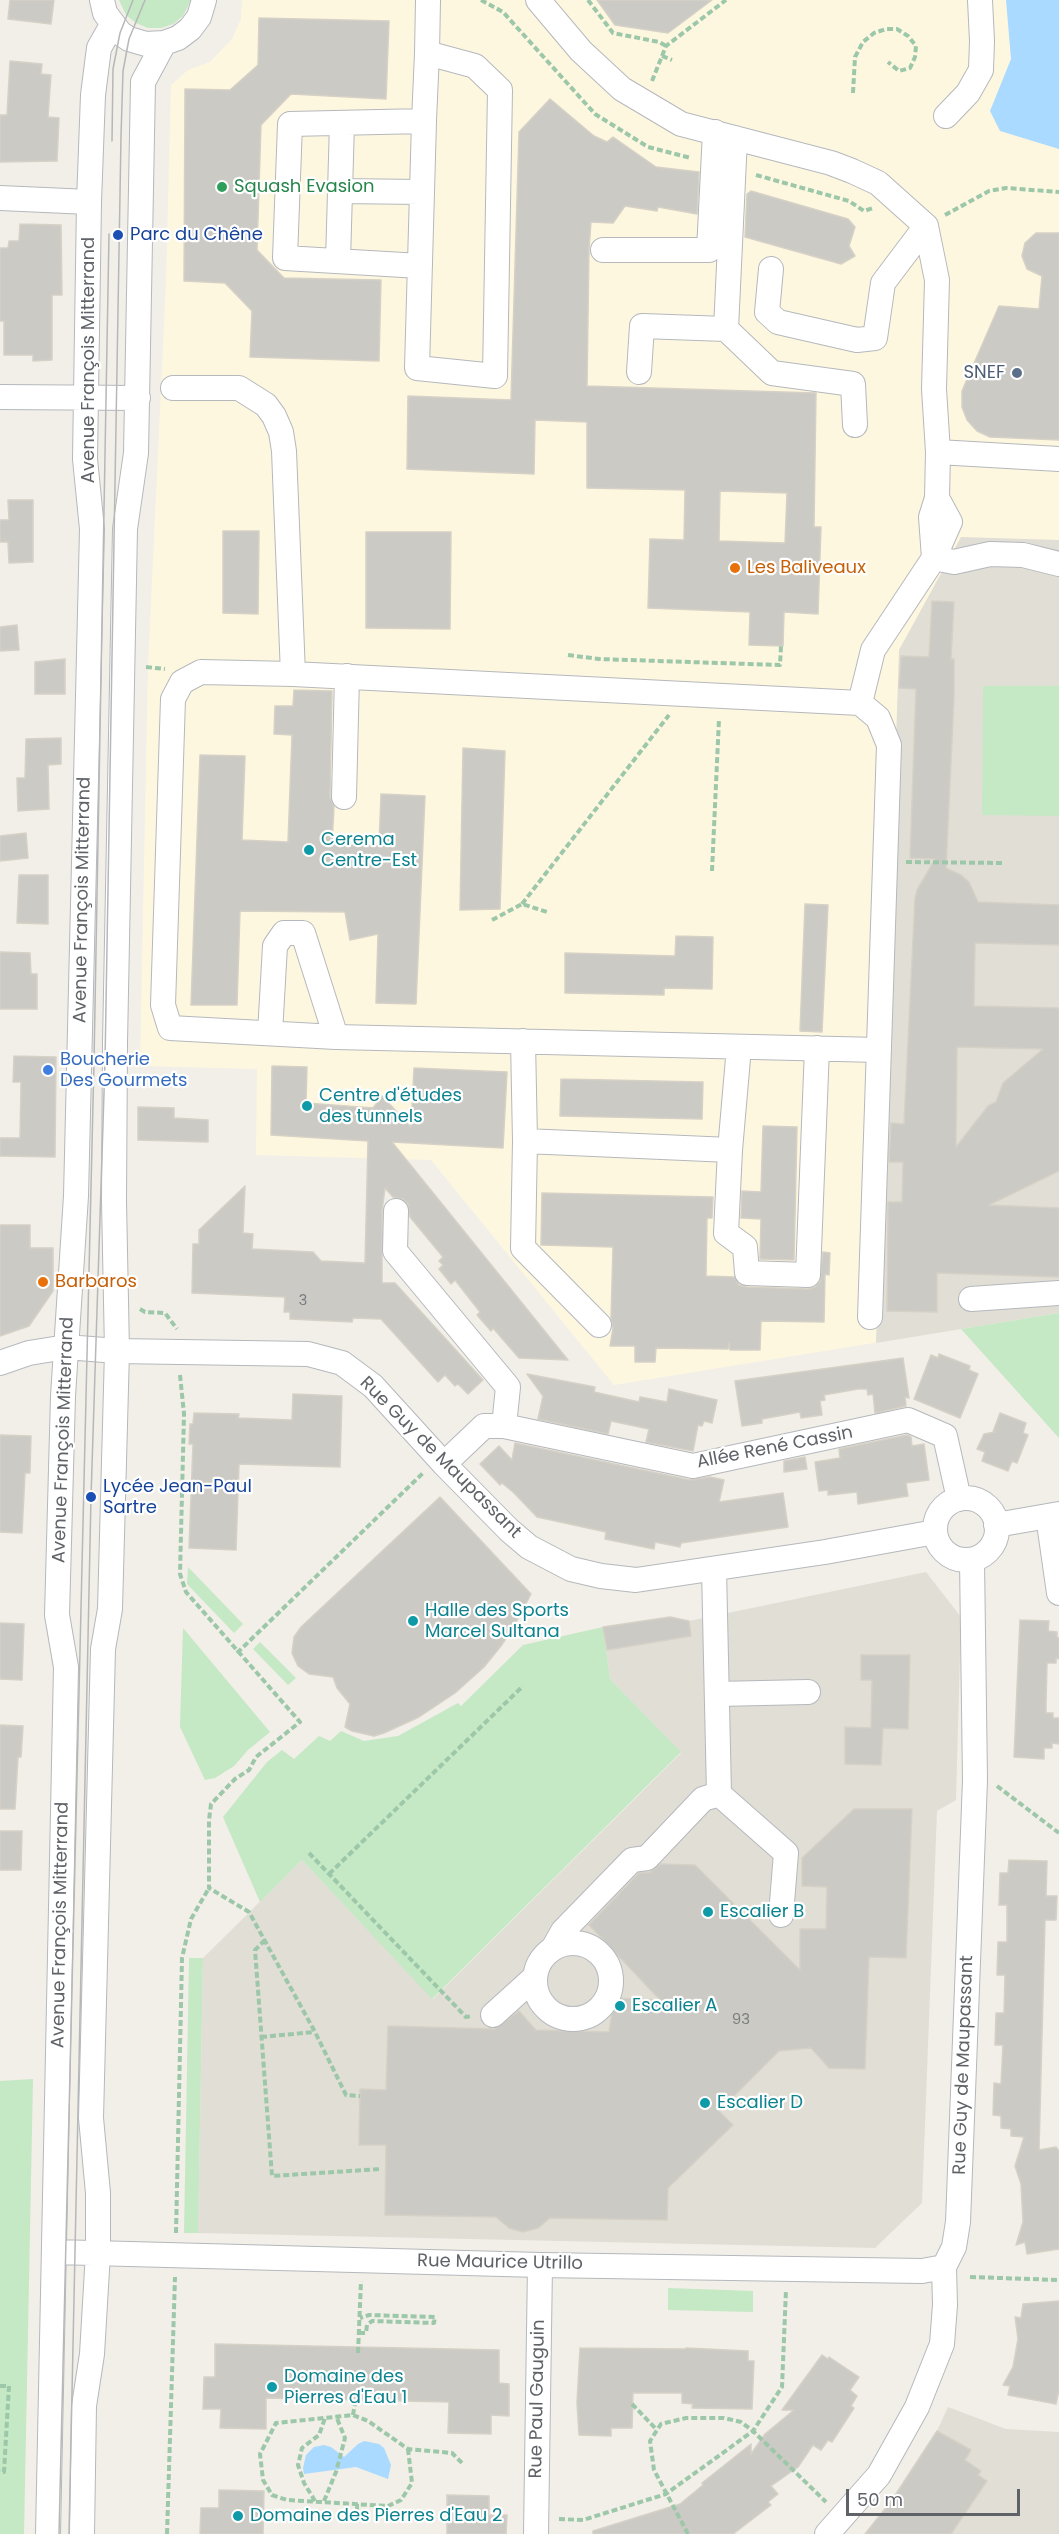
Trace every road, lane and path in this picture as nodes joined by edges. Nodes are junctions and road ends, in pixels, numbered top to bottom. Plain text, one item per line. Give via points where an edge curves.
1 (102, 0) edge
2 (204, 0) edge
3 (428, 0) edge
4 (538, 0) edge
5 (588, 0) edge
6 (726, 0) edge
7 (980, 0) edge
8 (112, 25) junction
9 (164, 44) junction
10 (666, 46) junction
11 (426, 53) junction
12 (662, 56) junction
13 (672, 60) dead end
14 (888, 62) dead end
15 (853, 93) dead end
16 (644, 102) junction
17 (946, 116) dead end
18 (424, 121) junction
19 (342, 123) junction
20 (725, 135) junction
21 (340, 191) junction
22 (422, 192) junction
23 (1059, 192) edge
24 (0, 198) edge
25 (89, 202) junction
26 (926, 226) junction
27 (603, 250) dead end
28 (338, 261) junction
29 (420, 266) junction
30 (771, 269) dead end
31 (726, 329) junction
32 (639, 372) dead end
33 (173, 388) dead end
34 (86, 396) junction
35 (0, 397) edge
36 (138, 398) junction
37 (855, 425) dead end
38 (938, 452) junction
39 (1059, 459) edge
40 (934, 558) junction
41 (1059, 564) edge
42 (781, 646) dead end
43 (568, 655) dead end
44 (122, 668) junction
45 (293, 674) junction
46 (347, 676) junction
47 (182, 682) junction
48 (687, 693) junction
49 (720, 695) junction
50 (860, 703) junction
51 (344, 796) dead end
52 (1005, 863) dead end
53 (885, 865) junction
54 (712, 871) dead end
55 (522, 904) junction
56 (547, 912) dead end
57 (492, 920) dead end
58 (270, 1033) junction
59 (336, 1037) junction
60 (523, 1041) junction
61 (739, 1047) junction
62 (817, 1048) junction
63 (879, 1050) junction
64 (525, 1141) junction
65 (730, 1150) junction
66 (396, 1210) dead end
67 (1059, 1293) edge
68 (971, 1299) dead end
69 (133, 1304) dead end
70 (870, 1317) dead end
71 (599, 1325) dead end
72 (66, 1347) junction
73 (117, 1351) junction
74 (180, 1352) junction
75 (0, 1363) edge
76 (504, 1426) junction
77 (442, 1461) junction
78 (959, 1499) junction
79 (1053, 1515) edge
80 (996, 1525) junction
81 (935, 1532) junction
82 (972, 1560) junction
83 (714, 1569) junction
84 (1059, 1593) edge
85 (237, 1653) junction
86 (522, 1686) dead end
87 (808, 1692) dead end
88 (717, 1694) junction
89 (975, 1780) junction
90 (719, 1794) junction
91 (1059, 1833) edge
92 (309, 1853) dead end
93 (329, 1874) junction
94 (209, 1888) junction
95 (782, 1915) dead end
96 (265, 1940) junction
97 (554, 1947) junction
98 (182, 1958) dead end
99 (535, 1977) junction
100 (493, 2014) joint
101 (315, 2032) junction
102 (261, 2037) junction
103 (360, 2096) dead end
104 (381, 2169) dead end
105 (55, 2252) junction
106 (98, 2253) junction
107 (363, 2260) junction
108 (540, 2265) junction
109 (944, 2267) junction
110 (786, 2269) junction
111 (970, 2277) dead end
112 (1059, 2280) edge
113 (360, 2318) junction
114 (359, 2333) junction
115 (358, 2353) dead end
116 (0, 2386) edge
117 (355, 2403) dead end
118 (632, 2404) dead end
119 (353, 2415) junction
120 (336, 2416) junction
121 (325, 2418) junction
122 (657, 2430) junction
123 (753, 2431) junction
124 (408, 2449) junction
125 (463, 2464) dead end
126 (0, 2471) edge
127 (666, 2494) junction
128 (315, 2501) junction
129 (324, 2501) junction
130 (357, 2504) junction
131 (357, 2520) dead end
132 (536, 2526) edge
133 (835, 2526) edge
134 (48, 2534) edge
135 (82, 2534) edge
136 (688, 2534) edge

1 - 8 street
2 - 9 street via 190,29
3 - 11 street
4 - 16 street via 581,51 622,89
5 - 10 path via 613,33
6 - 10 path
7 - 17 street via 981,70 968,93
8 - 9 street via 129,39
8 - 25 street, Avenue François Mitterrand via 99,48
9 - 36 street, Avenue François Mitterrand via 143,82
10 - 12 path
11 - 18 street
11 - 29 street via 475,66 500,90 495,376 417,368
12 - 13 path
12 - 16 path
14 - 15 path via 899,71 910,68 915,57 916,46 897,29 874,33 863,42 855,57
16 - 20 street via 681,124
18 - 19 street
18 - 22 street
19 - 21 street
19 - 28 street via 290,124 285,258
20 - 26 street via 831,163 861,175 878,183
20 - 27 street via 709,250
20 - 31 street
21 - 22 street
21 - 28 street
22 - 29 street
23 - 26 path via 989,191
24 - 25 street
25 - 34 street, Avenue François Mitterrand
26 - 30 street via 883,283 874,338 857,340 778,322 767,312
26 - 38 street via 937,280 934,389
28 - 29 street
31 - 32 street via 642,326
31 - 37 street via 772,373 853,384
33 - 45 street via 239,388 266,405 281,432
34 - 35 street
34 - 36 street
34 - 72 street, Avenue François Mitterrand via 85,459 92,529 76,1196
36 - 44 street, Avenue François Mitterrand via 136,453 125,529
38 - 39 street
38 - 40 street via 937,498 950,522
40 - 41 street via 954,562 990,554 1023,555
40 - 50 street via 873,650
42 - 43 path via 780,664
44 - 47 path via 162,667
44 - 73 street, Avenue François Mitterrand via 114,1201
45 - 46 street
45 - 47 street via 201,672
46 - 48 street
46 - 51 street
47 - 58 street via 173,699 163,1005 170,1028
48 - 49 street
48 - 55 path
49 - 50 street
49 - 54 path
50 - 53 street via 878,718 889,745
52 - 53 path via 912,861
53 - 63 street
55 - 56 path
55 - 57 path
58 - 59 street
58 - 59 street via 275,946 284,933 303,933
59 - 60 street
60 - 61 street
60 - 64 street
61 - 62 street
61 - 65 street
62 - 63 street
62 - 65 street via 808,1275 747,1273 745,1248 726,1233
63 - 70 street
64 - 65 street
64 - 71 street via 523,1248
66 - 76 street via 396,1251 508,1387
67 - 68 street
69 - 74 path via 145,1312 165,1313 180,1332
72 - 73 street, Rue Guy de Maupassant
72 - 75 street, Rue Guy de Maupassant
72 - 105 street, Avenue François Mitterrand via 57,1615 66,1667
73 - 74 street, Rue Guy de Maupassant
73 - 106 street, Avenue François Mitterrand via 110,1609 103,1650 91,2118 98,2193
74 - 77 street, Rue Guy de Maupassant via 308,1354 342,1363 373,1386
74 - 85 path via 180,1574 186,1592
76 - 77 street, Allée René Cassin via 484,1426
76 - 78 street, Allée René Cassin via 693,1466 908,1420 945,1436
77 - 83 street, Rue Guy de Maupassant via 529,1547 571,1569 636,1580
77 - 85 path
78 - 80 street via 983,1504
78 - 81 street via 940,1511
79 - 80 street
79 - 84 street
80 - 82 street via 991,1547
81 - 82 street via 947,1554
81 - 83 street, Rue Guy de Maupassant
82 - 89 street, Rue Guy de Maupassant
83 - 88 street
85 - 94 path via 300,1722 256,1757 249,1770 211,1804
86 - 93 path
87 - 88 street
88 - 90 street
89 - 91 path via 995,1785
89 - 109 street, Rue Guy de Maupassant via 958,2222 954,2247
90 - 95 street via 786,1853
90 - 97 street via 703,1799 647,1858 632,1860 563,1931
92 - 93 path
93 - 100 path via 466,2017
94 - 96 path via 249,1912
94 - 98 path via 191,1919
96 - 101 path
96 - 102 path via 255,1950
97 - 99 street via 541,1960
97 - 99 street via 578,1943 599,1953 611,1974 607,2000 588,2017 562,2019 541,2003
99 - 100 street
101 - 102 path
101 - 103 path via 346,2095
102 - 104 path via 272,2176
105 - 106 street, Rue Maurice Utrillo
105 - 134 street, Avenue François Mitterrand
106 - 107 street, Rue Maurice Utrillo
106 - 135 street, Avenue François Mitterrand via 92,2354 84,2406
107 - 108 street, Rue Maurice Utrillo
107 - 113 path
108 - 110 street, Rue Maurice Utrillo
108 - 132 street, Rue Paul Gauguin
109 - 110 street, Rue Maurice Utrillo via 922,2271
109 - 133 street, Rue Guy de Maupassant via 942,2344 917,2407 879,2475
110 - 123 path via 782,2387
111 - 112 path
113 - 114 path
113 - 114 path via 435,2317 434,2323 372,2321 366,2333
114 - 115 path
116 - 126 path via 9,2386 4,2472
117 - 119 path
118 - 122 path
119 - 120 path
119 - 124 path
120 - 121 path
120 - 129 path via 345,2438
121 - 128 path via 319,2435 302,2448 298,2465
121 - 128 path via 276,2423 260,2454 263,2480 272,2495
122 - 123 path via 661,2424 686,2418 724,2418 741,2422
122 - 127 path via 650,2440 654,2470
123 - 127 path
123 - 133 path
124 - 125 path via 452,2453
124 - 130 path via 412,2483 402,2500 388,2506
127 - 132 path via 583,2520
127 - 136 path
128 - 129 path
129 - 130 path
130 - 131 path

